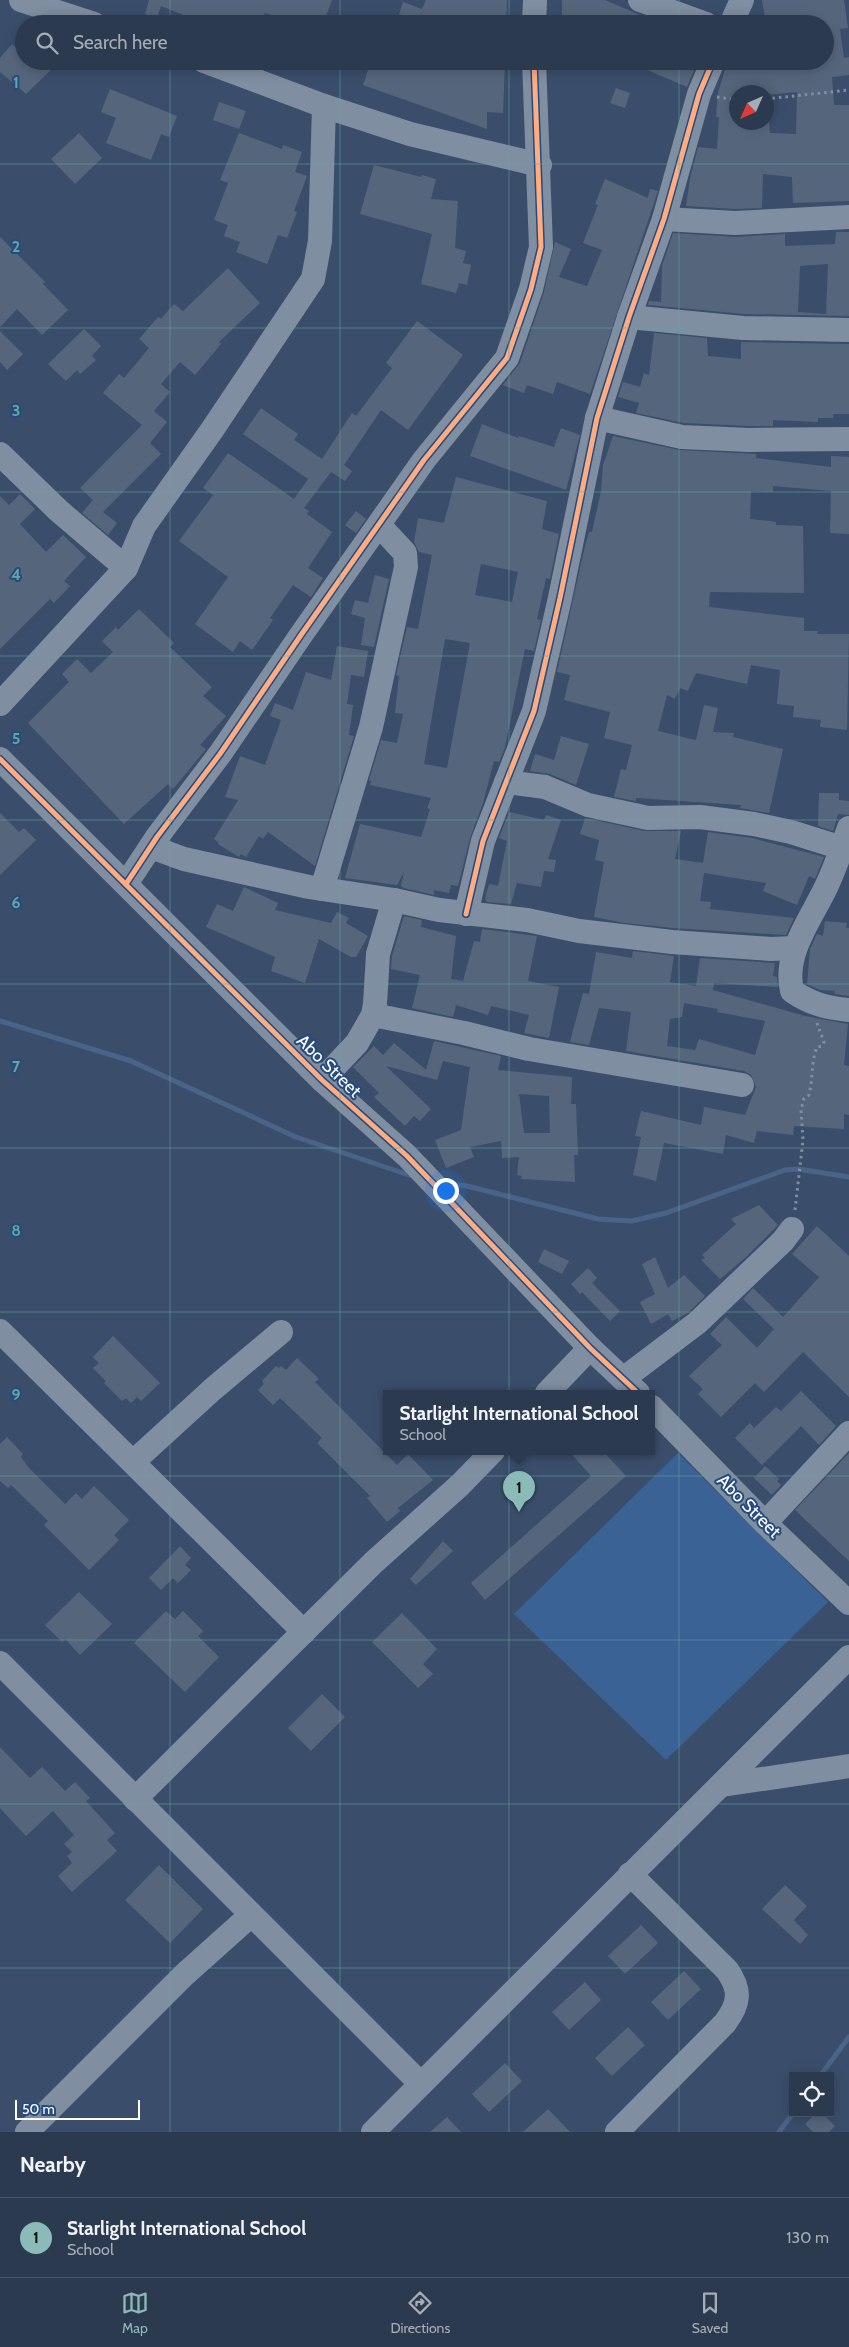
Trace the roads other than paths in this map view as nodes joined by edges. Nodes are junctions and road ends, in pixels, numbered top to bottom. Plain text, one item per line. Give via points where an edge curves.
1 (21, 0) edge
2 (535, 0) edge
3 (640, 0) edge
4 (742, 0) edge
5 (67, 15) edge
6 (534, 15) edge
7 (681, 15) edge
8 (735, 15) edge
9 (228, 70) edge
10 (535, 70) edge
11 (709, 70) edge
12 (324, 106) junction
13 (540, 165) junction
14 (849, 217) edge
15 (664, 219) junction
16 (629, 317) junction
17 (849, 330) edge
18 (597, 418) junction
19 (849, 439) edge
20 (0, 454) edge
21 (379, 525) junction
22 (126, 568) junction
23 (0, 704) edge
24 (0, 759) edge
25 (506, 782) junction
26 (846, 838) edge
27 (151, 847) junction
28 (126, 884) junction
29 (322, 890) junction
30 (394, 900) junction
31 (466, 914) junction
32 (795, 948) junction
33 (849, 1010) edge
34 (373, 1015) junction
35 (322, 1080) junction
36 (742, 1085) dead end
37 (792, 1229) dead end
38 (0, 1332) edge
39 (281, 1332) dead end
40 (590, 1348) junction
41 (630, 1386) edge
42 (550, 1390) edge
43 (655, 1410) edge
44 (849, 1433) edge
45 (489, 1455) edge
46 (133, 1462) junction
47 (765, 1523) junction
48 (849, 1602) edge
49 (304, 1632) junction
50 (849, 1657) edge
51 (0, 1663) edge
52 (849, 1766) edge
53 (722, 1785) junction
54 (135, 1800) junction
55 (630, 1874) junction
56 (251, 1915) junction
57 (422, 2084) junction
58 (27, 2132) edge
59 (373, 2132) edge
60 (617, 2132) edge

1 - 5 street
2 - 6 street
3 - 7 street
4 - 8 street
9 - 12 street
10 - 13 street
11 - 15 street via 699,94
12 - 13 street via 410,134
12 - 22 street via 320,242 313,279 144,526
13 - 21 street via 541,248 531,289 507,358 424,460
14 - 15 street via 735,223
15 - 16 street
16 - 17 street via 743,328
16 - 18 street
18 - 19 street via 682,437
18 - 25 street via 534,711
20 - 22 street via 59,511
21 - 27 street via 220,754
21 - 29 street via 398,543 404,553 406,567 371,727
22 - 23 street
24 - 28 street, Abo Street
25 - 26 street via 545,787 588,805 648,818 700,817
25 - 31 street via 483,841
26 - 32 street via 817,907
27 - 28 street
27 - 29 street via 184,859
28 - 35 street, Abo Street
29 - 30 street
30 - 31 street
30 - 34 street via 378,954
31 - 32 street via 672,942
32 - 33 street via 789,980 792,991 823,1007
34 - 35 street via 357,1042
34 - 36 street via 529,1050
35 - 40 street, Abo Street via 407,1156
37 - 41 street via 710,1312
38 - 46 street
39 - 46 street
40 - 41 street, Abo Street
40 - 42 street
43 - 47 street, Abo Street
44 - 47 street
45 - 49 street
46 - 49 street
47 - 48 street, Abo Street
49 - 54 street
50 - 53 street
51 - 54 street
52 - 53 street
53 - 55 street
54 - 56 street
55 - 57 street
55 - 60 street via 727,1970 738,1991 733,2012 725,2023
56 - 57 street
56 - 58 street via 184,1975
57 - 59 street

